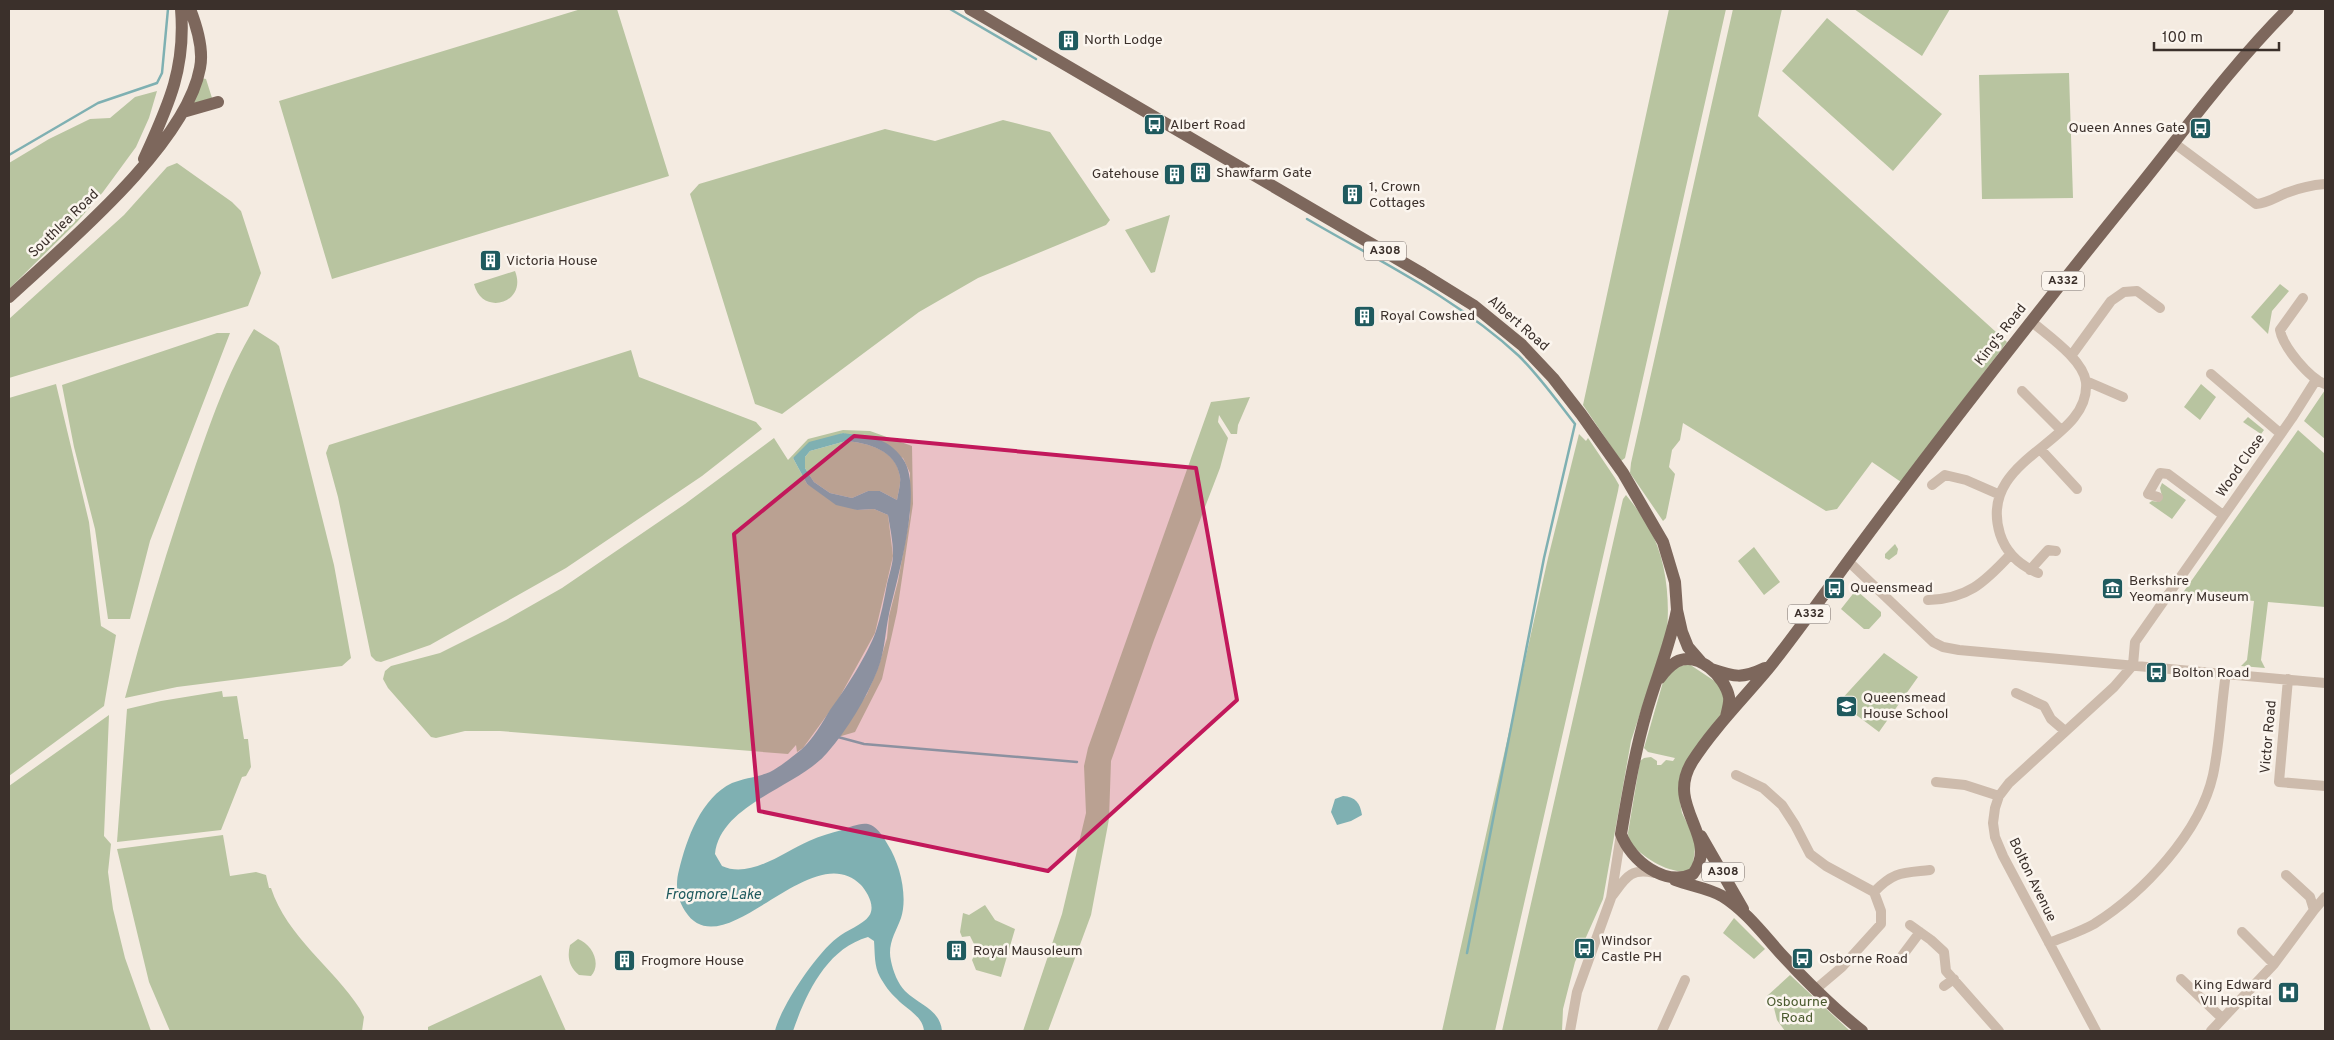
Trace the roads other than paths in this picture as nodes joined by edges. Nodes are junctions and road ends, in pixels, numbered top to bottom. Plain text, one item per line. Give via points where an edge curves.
1 (180, 9) edge
2 (190, 9) edge
3 (970, 9) edge
4 (2288, 9) edge
5 (200, 68) junction
6 (179, 69) junction
7 (218, 102) dead end
8 (183, 112) junction
9 (2174, 143) junction
10 (139, 170) junction
11 (2325, 184) edge
12 (9, 297) edge
13 (2303, 298) dead end
14 (2160, 308) dead end
15 (2030, 321) junction
16 (2071, 356) junction
17 (2211, 374) dead end
18 (2086, 381) junction
19 (2320, 382) edge
20 (2022, 391) dead end
21 (2122, 397) dead end
22 (2061, 430) junction
23 (2281, 434) junction
24 (2040, 450) junction
25 (1932, 485) dead end
26 (2077, 489) dead end
27 (1998, 494) junction
28 (2158, 497) dead end
29 (2223, 515) junction
30 (2056, 550) dead end
31 (2010, 555) junction
32 (1848, 561) junction
33 (1928, 600) dead end
34 (1677, 610) junction
35 (1706, 665) junction
36 (2133, 665) junction
37 (1770, 666) junction
38 (2226, 673) junction
39 (2288, 679) junction
40 (1656, 682) junction
41 (2325, 683) edge
42 (2016, 694) dead end
43 (1726, 719) junction
44 (2065, 731) junction
45 (1736, 775) dead end
46 (1936, 782) dead end
47 (2325, 786) edge
48 (1999, 796) junction
49 (1698, 831) junction
50 (1621, 834) junction
51 (1930, 870) dead end
52 (2286, 875) dead end
53 (1665, 876) junction
54 (1874, 892) junction
55 (2325, 897) edge
56 (1611, 898) junction
57 (2314, 910) junction
58 (1745, 914) junction
59 (1910, 925) dead end
60 (1920, 932) junction
61 (2242, 932) dead end
62 (2049, 944) junction
63 (1902, 956) dead end
64 (2274, 964) junction
65 (1954, 979) junction
66 (2181, 979) dead end
67 (1685, 980) dead end
68 (1944, 986) dead end
69 (1816, 989) junction
70 (2222, 1018) junction
71 (1570, 1031) edge
72 (1662, 1031) edge
73 (1862, 1031) edge
74 (1999, 1031) edge
75 (2096, 1031) edge
76 (2211, 1031) edge

1 - 6 main road, Southlea Road
2 - 5 main road, Southlea Road via 200,45
3 - 34 main road, Albert Road / A308 via 1423,274 1498,324 1553,378 1628,480 1667,552 1675,582
4 - 9 main road, King's Road / A332 via 2241,59
5 - 6 main road
5 - 8 main road, Southlea Road
6 - 10 main road, Southlea Road via 169,104
7 - 8 main road
8 - 10 main road, Southlea Road via 165,142
9 - 11 street via 2256,204 2311,185
9 - 15 main road, King's Road / A332
10 - 12 main road, Southlea Road
13 - 19 street, Wood Close via 2280,330 2282,340
14 - 16 street via 2137,291 2124,292 2111,301
15 - 16 street
15 - 32 main road, King's Road / A332
16 - 18 street
17 - 23 street, Wood Close
18 - 21 street
18 - 22 street via 2081,403
19 - 23 street, Wood Close
20 - 22 street
22 - 24 street
23 - 29 street, Wood Close
24 - 26 street
24 - 27 street via 2007,478
25 - 27 street via 1945,475
27 - 31 street via 1998,526
28 - 29 street, Wood Close via 2148,494 2160,473 2168,474
29 - 36 street, Wood Close via 2135,642
30 - 31 street via 2048,550 2034,571
31 - 33 street via 1969,592 1947,599
32 - 36 street via 1933,642 1943,647
32 - 37 main road, King's Road / A332
34 - 35 main road, Albert Road / A308 via 1688,647
34 - 40 main road, Albert Road / A308 via 1672,638
35 - 37 main road, King's Road / A332 via 1740,677
35 - 40 main road, King's Road via 1683,660 1677,662
35 - 43 main road, Albert Road via 1724,685 1730,699
36 - 38 street
36 - 44 street via 2114,687
37 - 43 main road, King's Road / A332
38 - 39 street
38 - 62 street via 2213,775 2207,796 2175,851 2122,905 2092,925
39 - 41 street
39 - 47 street, Victor Road via 2279,782
40 - 50 main road, Albert Road via 1633,764
42 - 44 street via 2044,706 2051,719
43 - 49 main road, King's Road via 1686,773 1684,800
44 - 48 street
45 - 54 street via 1763,788 1782,805 1810,854 1833,871
46 - 48 street via 1965,785
48 - 62 street, Bolton Avenue via 1993,823 1995,836
49 - 53 main road via 1701,860 1693,874
49 - 58 main road, A308
50 - 53 main road via 1630,852
50 - 56 street
51 - 54 street via 1900,873 1887,878
52 - 57 street via 2310,897
53 - 56 street via 1644,870 1633,872
53 - 58 main road, A308 via 1722,896
54 - 69 street via 1882,911 1881,924 1842,967
55 - 57 street
56 - 71 street via 1577,992
57 - 64 street
58 - 69 main road, A308
59 - 60 street
60 - 63 street
60 - 65 street via 1944,952 1946,971
61 - 64 street
62 - 75 street, Bolton Avenue
64 - 70 street
65 - 68 street
65 - 74 street via 1972,993
66 - 70 street
67 - 72 street
69 - 73 main road, A308
70 - 76 street

